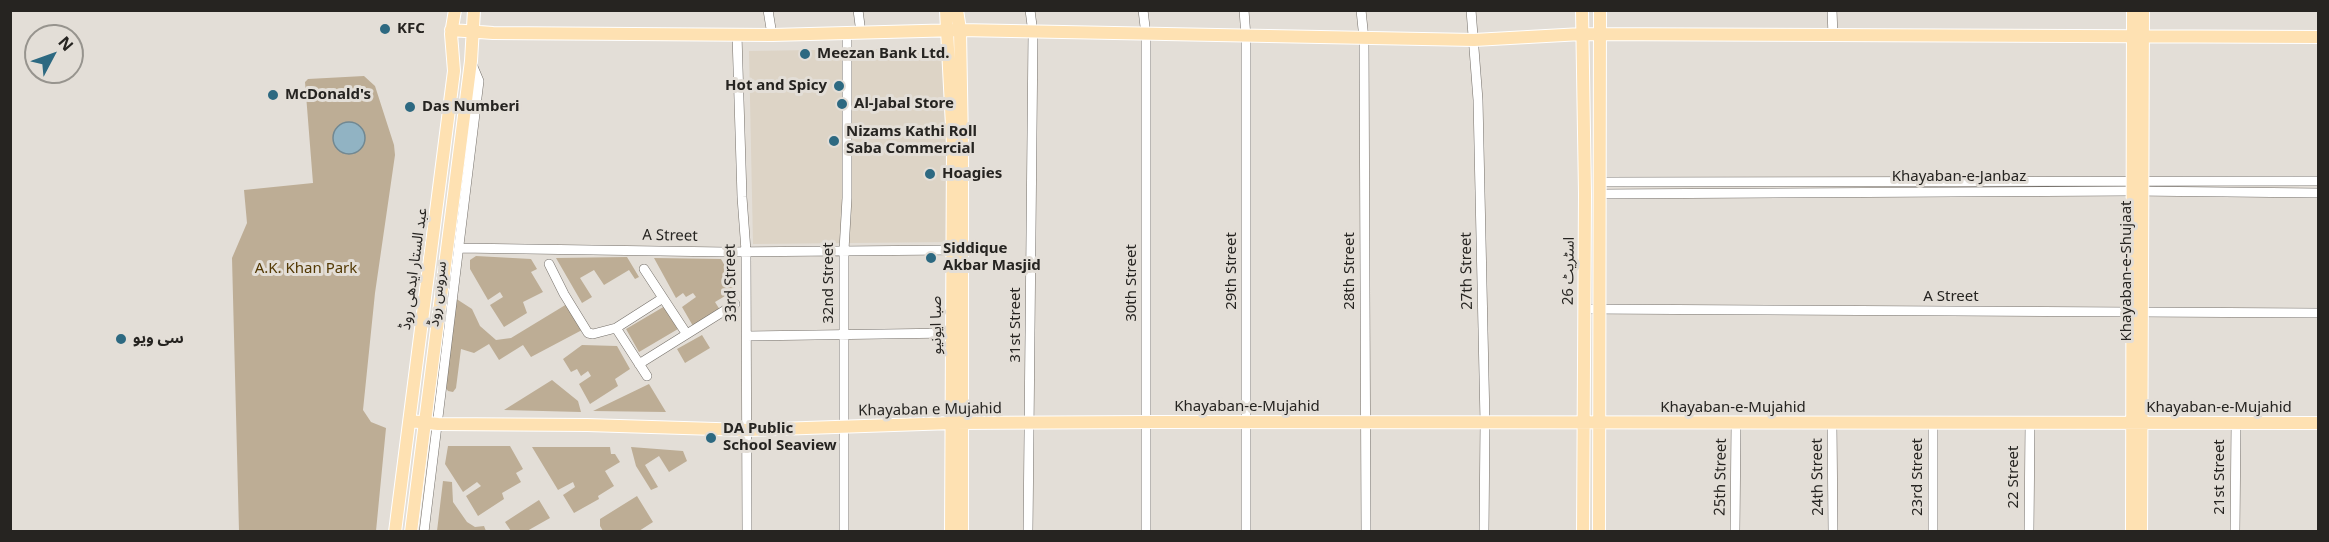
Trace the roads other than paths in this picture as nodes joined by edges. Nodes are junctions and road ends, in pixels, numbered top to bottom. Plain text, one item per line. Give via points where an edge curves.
1 (455, 10) edge
2 (474, 10) edge
3 (768, 10) edge
4 (858, 10) edge
5 (946, 10) edge
6 (957, 10) edge
7 (1030, 10) edge
8 (1143, 10) edge
9 (1244, 10) edge
10 (1362, 10) edge
11 (1471, 10) edge
12 (1582, 10) edge
13 (1600, 10) edge
14 (1832, 10) edge
15 (2133, 10) edge
16 (2143, 10) edge
17 (452, 30) junction
18 (954, 30) junction
19 (474, 31) junction
20 (861, 33) junction
21 (1033, 33) junction
22 (847, 34) junction
23 (1582, 34) junction
24 (1600, 34) junction
25 (737, 35) junction
26 (772, 35) junction
27 (1146, 35) junction
28 (2138, 35) junction
29 (1833, 36) junction
30 (1246, 37) junction
31 (2319, 37) edge
32 (1364, 39) junction
33 (1474, 40) junction
34 (453, 58) junction
35 (471, 61) junction
36 (2319, 181) edge
37 (2138, 186) junction
38 (1600, 188) junction
39 (2319, 193) edge
40 (459, 248) junction
41 (844, 250) junction
42 (952, 250) junction
43 (746, 251) junction
44 (549, 264) dead end
45 (644, 269) dead end
46 (663, 298) junction
47 (735, 304) dead end
48 (1584, 309) junction
49 (1599, 309) junction
50 (2137, 313) junction
51 (2319, 313) edge
52 (616, 328) junction
53 (686, 333) junction
54 (952, 333) junction
55 (844, 334) junction
56 (747, 336) junction
57 (639, 364) junction
58 (647, 376) dead end
59 (410, 420) junction
60 (1148, 422) junction
61 (1247, 422) junction
62 (1366, 422) junction
63 (1485, 422) junction
64 (1600, 422) junction
65 (432, 423) junction
66 (1583, 423) junction
67 (1736, 423) junction
68 (1832, 423) junction
69 (1934, 423) junction
70 (2030, 423) junction
71 (2136, 423) junction
72 (2236, 423) junction
73 (2319, 423) edge
74 (957, 424) junction
75 (1030, 424) junction
76 (845, 426) junction
77 (748, 430) junction
78 (395, 531) edge
79 (411, 531) edge
80 (424, 531) edge
81 (747, 531) edge
82 (844, 531) edge
83 (951, 531) edge
84 (962, 531) edge
85 (1028, 531) edge
86 (1146, 531) edge
87 (1246, 531) edge
88 (1366, 531) edge
89 (1485, 531) edge
90 (1583, 531) edge
91 (1599, 531) edge
92 (1735, 531) edge
93 (1833, 531) edge
94 (1933, 531) edge
95 (2029, 531) edge
96 (2132, 531) edge
97 (2141, 531) edge
98 (2235, 531) edge

1 - 17 main road, عبد الستار ایدھی روڈ
2 - 19 main road, عبد الستار ایدھی روڈ
3 - 26 street
4 - 20 street
5 - 18 main road, صبا ایونیو
6 - 18 main road, صبا ایونیو
7 - 21 street, 31st Street
8 - 27 street, 30th Street
9 - 30 street, 29th Street
10 - 32 street, 28th Street
11 - 33 street, 27th Street
12 - 23 main road, اسٹریٹ 26
13 - 24 main road, اسٹریٹ 26
14 - 29 street
15 - 28 main road, Khayaban-e-Shujaat
16 - 28 main road, Khayaban-e-Shujaat
17 - 19 main road
17 - 34 main road, عبد الستار ایدھی روڈ
18 - 20 main road
18 - 21 main road
18 - 42 main road, صبا ایونیو
18 - 74 main road, صبا ایونیو
19 - 25 main road
19 - 35 main road, عبد الستار ایدھی روڈ
20 - 22 main road
21 - 27 main road
21 - 75 street, 31st Street
22 - 26 main road
22 - 41 street, 32nd Street
23 - 24 main road
23 - 33 main road
23 - 48 main road, اسٹریٹ 26
24 - 29 main road
24 - 38 main road, اسٹریٹ 26
25 - 26 main road
25 - 43 street, 33rd Street
27 - 30 main road
27 - 60 street, 30th Street
28 - 29 main road
28 - 31 main road
28 - 37 main road, Khayaban-e-Shujaat
30 - 32 main road
30 - 61 street, 29th Street
32 - 33 main road
32 - 62 street, 28th Street
33 - 63 street, 27th Street via 1479,100
34 - 35 main road
34 - 59 main road, عبد الستار ایدھی روڈ
35 - 40 street, سروس روڈ via 480,81
35 - 65 main road, عبد الستار ایدھی روڈ
36 - 37 street, Khayaban-e-Janbaz
37 - 38 street, Khayaban-e-Janbaz
37 - 39 street, Khayaban-e-Janbaz
37 - 50 main road, Khayaban-e-Shujaat
38 - 49 main road, اسٹریٹ 26
40 - 43 street, A Street
40 - 65 street, سروس روڈ
41 - 42 street, A Street
41 - 43 street, A Street
41 - 55 street, 32nd Street
42 - 54 main road, صبا ایونیو
43 - 56 street, 33rd Street
44 - 52 street via 588,333
45 - 46 street
46 - 52 street
46 - 53 street
47 - 53 street
48 - 49 street, A Street
48 - 66 main road, اسٹریٹ 26
49 - 50 street, A Street
49 - 64 main road, اسٹریٹ 26
50 - 51 street, A Street
50 - 71 main road, Khayaban-e-Shujaat
52 - 57 street
53 - 57 street
54 - 55 street
54 - 74 main road, صبا ایونیو
55 - 56 street
55 - 76 street, 32nd Street
56 - 77 street, 33rd Street
57 - 58 street
59 - 65 main road, Khayaban e Mujahid
59 - 78 main road, عبد الستار ایدھی روڈ
60 - 61 main road, Khayaban-e-Mujahid
60 - 75 main road, Khayaban e Mujahid
60 - 86 street, 30th Street
61 - 62 main road, Khayaban-e-Mujahid
61 - 87 street, 29th Street
62 - 63 main road, Khayaban-e-Mujahid
62 - 88 street, 28th Street
63 - 66 main road, Khayaban-e-Mujahid
63 - 89 street, 27th Street
64 - 66 main road, Khayaban-e-Mujahid
64 - 67 main road, Khayaban-e-Mujahid
64 - 91 main road, اسٹریٹ 26
65 - 77 main road, Khayaban e Mujahid
65 - 79 main road, عبد الستار ایدھی روڈ
65 - 80 street, سروس روڈ
66 - 90 main road, اسٹریٹ 26
67 - 68 main road, Khayaban-e-Mujahid
67 - 92 street, 25th Street
68 - 69 main road, Khayaban-e-Mujahid
68 - 93 street, 24th Street
69 - 70 main road, Khayaban-e-Mujahid
69 - 94 street, 23rd Street
70 - 71 main road, Khayaban-e-Mujahid
70 - 95 street, 22 Street
71 - 72 main road, Khayaban-e-Mujahid
71 - 96 main road, Khayaban-e-Shujaat
71 - 97 main road, Khayaban-e-Shujaat
72 - 73 main road, Khayaban-e-Mujahid
72 - 98 street, 21st Street
74 - 75 main road, Khayaban e Mujahid
74 - 76 main road, Khayaban e Mujahid
74 - 83 main road, صبا ایونیو
74 - 84 main road, صبا ایونیو
75 - 85 street, 31st Street
76 - 77 main road, Khayaban e Mujahid
76 - 82 street, 32nd Street
77 - 81 street, 33rd Street

